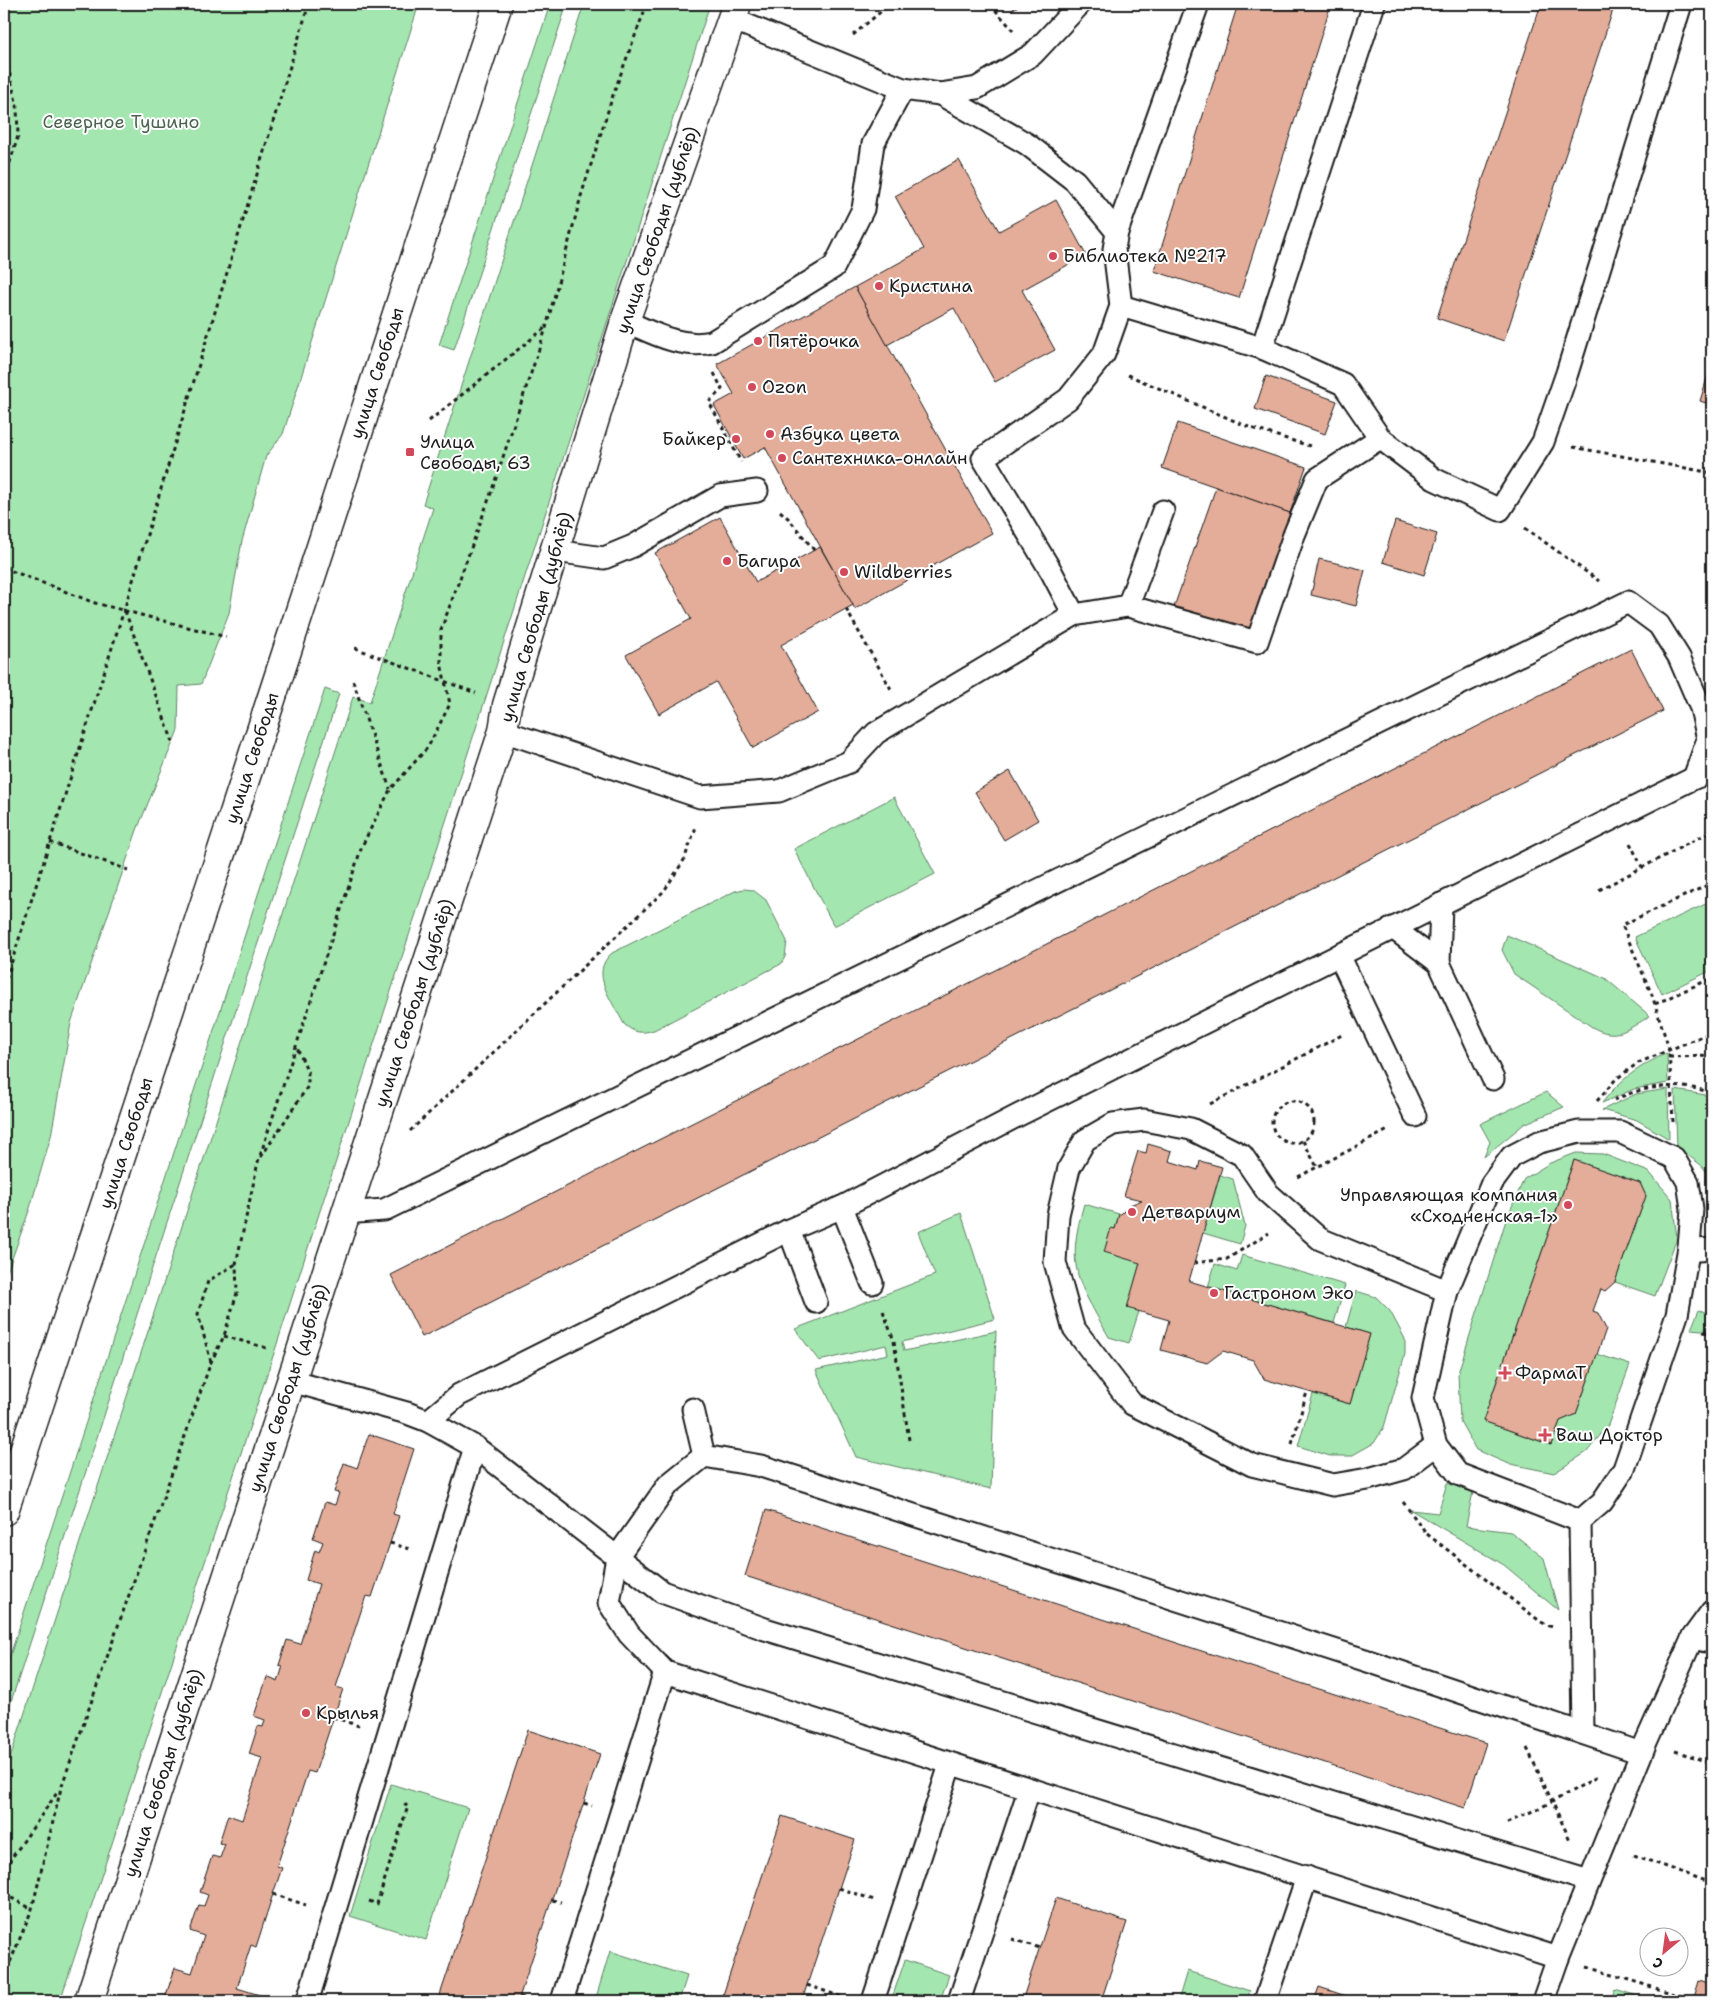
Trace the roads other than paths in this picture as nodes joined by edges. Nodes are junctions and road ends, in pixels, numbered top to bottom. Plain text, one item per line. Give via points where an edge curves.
1 (498, 4) edge
2 (1080, 4) edge
3 (1198, 4) edge
4 (1374, 4) edge
5 (1682, 4) edge
6 (735, 12) edge
7 (903, 89) junction
8 (940, 94) junction
9 (1117, 232) junction
10 (1120, 306) junction
11 (625, 321) junction
12 (1262, 348) junction
13 (1380, 438) junction
14 (757, 491) road end
15 (1163, 511) dead end
16 (554, 551) junction
17 (1128, 606) junction
18 (1074, 615) junction
19 (503, 730) junction
20 (1703, 775) edge
21 (1441, 904) junction
22 (1393, 928) junction
23 (1339, 955) junction
24 (1439, 963) junction
25 (1493, 1079) dead end
26 (1415, 1116) road end
27 (842, 1207) junction
28 (345, 1214) junction
29 (789, 1230) junction
30 (1689, 1247) junction
31 (1712, 1249) edge
32 (872, 1283) dead end
33 (1447, 1291) junction
34 (816, 1302) dead end
35 (291, 1382) junction
36 (692, 1409) dead end
37 (428, 1421) junction
38 (1436, 1445) junction
39 (475, 1447) junction
40 (704, 1456) junction
41 (4, 1512) edge
42 (1580, 1520) junction
43 (617, 1557) junction
44 (1712, 1611) edge
45 (1703, 1640) edge
46 (665, 1672) junction
47 (1583, 1733) junction
48 (1644, 1747) junction
49 (950, 1765) junction
50 (1029, 1790) junction
51 (1307, 1877) junction
52 (1589, 1881) junction
53 (1558, 1958) junction
54 (309, 1996) dead end
55 (89, 2001) edge
56 (562, 2001) edge
57 (873, 2001) edge
58 (958, 2001) edge
59 (1265, 2001) edge
60 (1543, 2001) edge

1 - 41 street, улица Свободы
2 - 8 lane via 1033,54 977,88
3 - 9 lane
4 - 12 lane
5 - 13 lane via 1543,442 1500,510 1434,479
6 - 7 lane via 826,58
6 - 11 street, улица Свободы (дублёр)
7 - 8 lane
7 - 11 lane via 873,144 863,209 834,267 712,342 699,345 673,341
8 - 9 lane via 1034,149 1075,181
9 - 10 lane via 1114,249
10 - 12 lane
10 - 18 lane via 1104,354 1068,399 983,458
11 - 16 street, улица Свободы (дублёр)
12 - 13 lane via 1343,384
13 - 17 lane via 1317,479 1256,642
14 - 16 lane via 720,496 633,546 604,558
15 - 17 lane
16 - 19 street, улица Свободы (дублёр) via 507,705
17 - 18 lane
18 - 19 lane via 876,733 849,762 779,791 700,797
19 - 28 street, улица Свободы (дублёр)
20 - 21 lane
20 - 28 lane via 1708,739 1700,708 1679,657 1659,625 1628,602 384,1210
21 - 22 lane
21 - 24 lane
22 - 23 lane
22 - 24 lane
23 - 26 lane
23 - 27 lane
24 - 25 lane
27 - 29 lane
27 - 32 lane
28 - 35 street, улица Свободы (дублёр)
29 - 34 lane
29 - 37 lane via 459,1395
30 - 31 lane
30 - 33 lane via 1692,1209 1688,1182 1674,1158 1620,1132 1579,1132 1539,1142 1512,1156 1492,1183
30 - 42 lane via 1677,1315 1624,1469 1602,1502
33 - 38 lane via 1423,1398
33 - 38 lane via 1320,1239 1268,1192 1242,1154 1191,1129 1144,1120 1113,1124 1084,1140 1069,1168 1058,1215 1055,1262 1073,1327 1132,1404 1252,1465 1333,1484 1404,1469
35 - 37 lane
35 - 55 street, улица Свободы (дублёр)
36 - 40 lane
37 - 39 lane
38 - 42 lane via 1458,1474
39 - 43 lane
39 - 54 lane
40 - 43 lane via 668,1484
40 - 47 lane via 761,1466
42 - 47 lane
43 - 46 lane via 609,1603 629,1634
43 - 52 lane via 662,1592 765,1629
44 - 45 lane
45 - 48 lane
46 - 49 lane
46 - 56 lane
47 - 48 lane
48 - 52 lane
49 - 50 lane
49 - 57 lane
50 - 51 lane
50 - 58 lane
51 - 53 lane
51 - 59 lane
52 - 53 lane
53 - 60 lane

